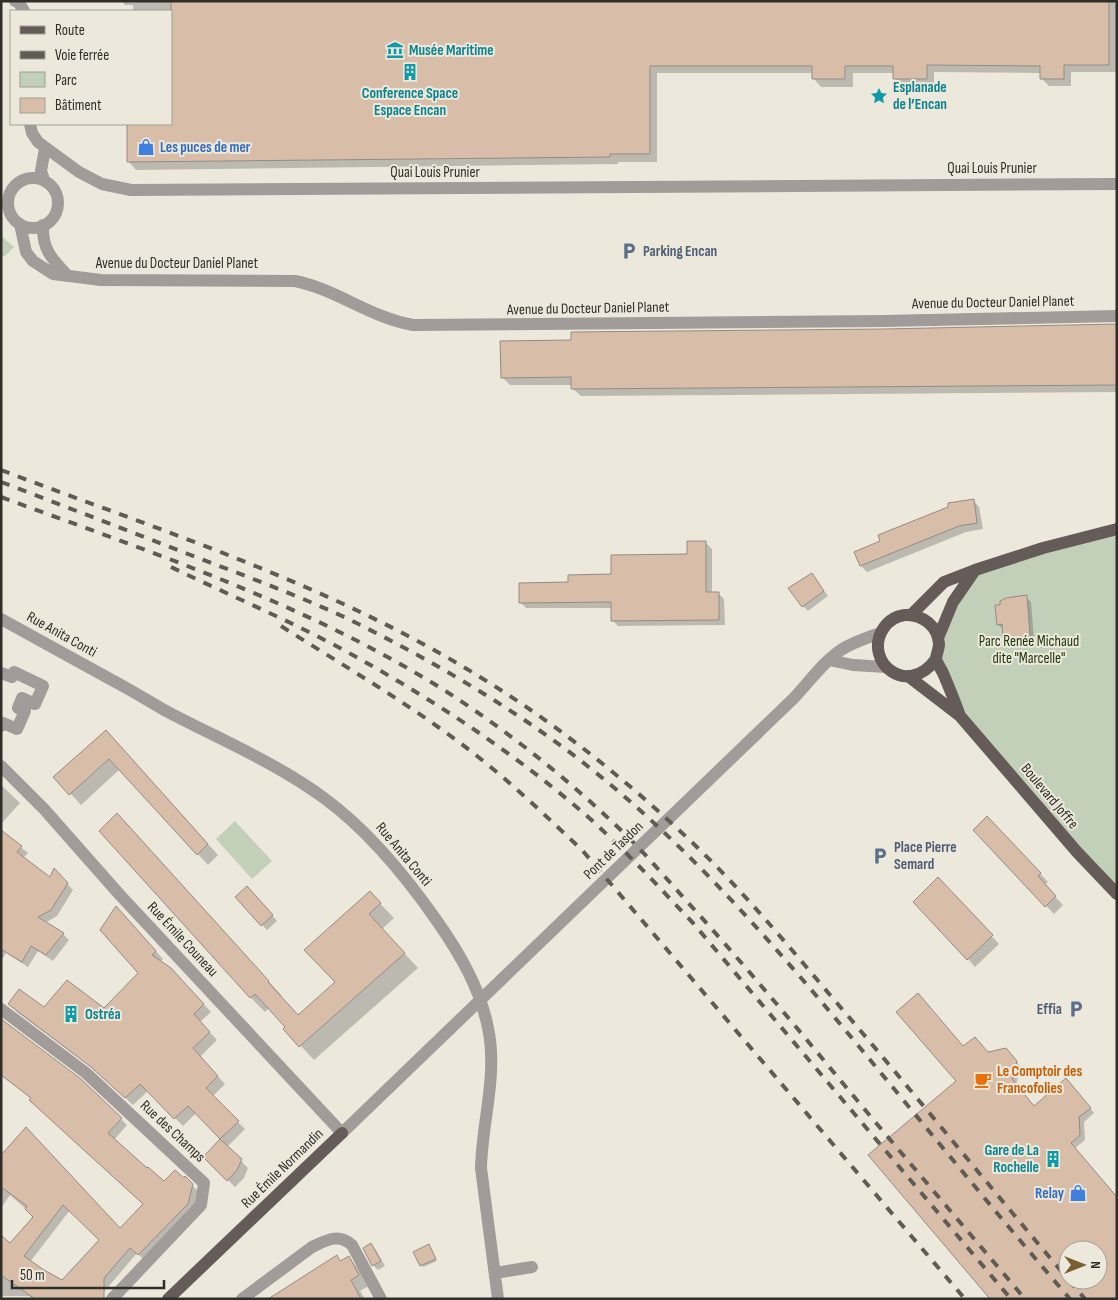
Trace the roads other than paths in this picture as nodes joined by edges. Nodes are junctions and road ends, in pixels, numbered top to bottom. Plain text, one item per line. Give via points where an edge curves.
1 (15, 1) edge
2 (23, 10) edge
3 (30, 125) edge
4 (46, 148) junction
5 (44, 180) junction
6 (867, 184) junction
7 (5, 208) edge
8 (20, 224) junction
9 (44, 225) junction
10 (68, 276) junction
11 (1117, 316) edge
12 (1117, 529) edge
13 (975, 570) junction
14 (911, 615) junction
15 (1, 619) edge
16 (880, 633) junction
17 (938, 638) junction
18 (936, 659) junction
19 (828, 660) junction
20 (886, 667) junction
21 (1, 673) edge
22 (908, 676) junction
23 (960, 716) junction
24 (1, 726) edge
25 (1, 766) edge
26 (1117, 894) edge
27 (1, 1009) edge
28 (417, 1062) joint
29 (342, 1133) junction
30 (532, 1266) dead end
31 (495, 1273) junction
32 (112, 1299) edge
33 (168, 1299) edge
34 (242, 1299) edge
35 (381, 1299) edge
36 (498, 1299) edge

1 - 2 street
3 - 4 street, Quai Louis Prunier via 38,142
4 - 5 street via 41,171
4 - 6 street, Quai Louis Prunier via 102,184 131,190
5 - 7 street via 31,178 17,184 11,190
5 - 9 street via 55,190 58,205 56,213
6 - 6 street, Quai Louis Prunier via 876,184 886,184 896,184 905,184 915,184 924,184 934,184 992,184 1001,184 1011,184 1021,184 1030,184 1040,184 1049,184 1059,184 1069,184 1078,184 1088,184 1098,184 1107,184 1117,184 1015,184 1006,184 996,184 986,184 976,184 966,184 956,184 946,184 936,184 926,184 916,184 906,184 896,184 887,184 877,184
7 - 8 street
8 - 9 street via 28,227
8 - 10 street, Avenue du Docteur Daniel Planet via 26,252 33,261 53,274
9 - 10 street via 43,240 53,260
10 - 11 street, Avenue du Docteur Daniel Planet via 101,280 295,280 392,320 422,326
12 - 13 main road
13 - 14 main road via 944,582
13 - 17 main road, Boulevard Joffre via 953,602
14 - 16 main road via 893,619
14 - 17 main road via 928,622
15 - 31 street, Rue Anita Conti via 164,710 281,770 356,824 402,873 458,952 475,984 488,1028 492,1064 481,1168
16 - 19 street via 862,639
16 - 20 main road via 880,656
17 - 18 main road, Boulevard Joffre
18 - 22 main road via 920,674
18 - 23 main road, Boulevard Joffre
19 - 20 street, Boulevard Joffre
19 - 28 street, Pont de Tasdon via 794,698
20 - 22 main road, Boulevard Joffre
21 - 24 street via 12,677 14,672 43,686 35,704 22,698 18,708 24,712 17,729 3,722
22 - 23 main road, Boulevard Joffre
23 - 26 main road, Boulevard Joffre
25 - 29 street, Rue Émile Couneau
27 - 32 street, Rue des Champs via 86,1073 204,1183 201,1205
28 - 29 street, Rue Émile Normandin
29 - 33 main road, Rue Émile Normandin
30 - 31 street
31 - 36 street, Rue Anita Conti
34 - 35 street via 312,1246 338,1238 352,1245

